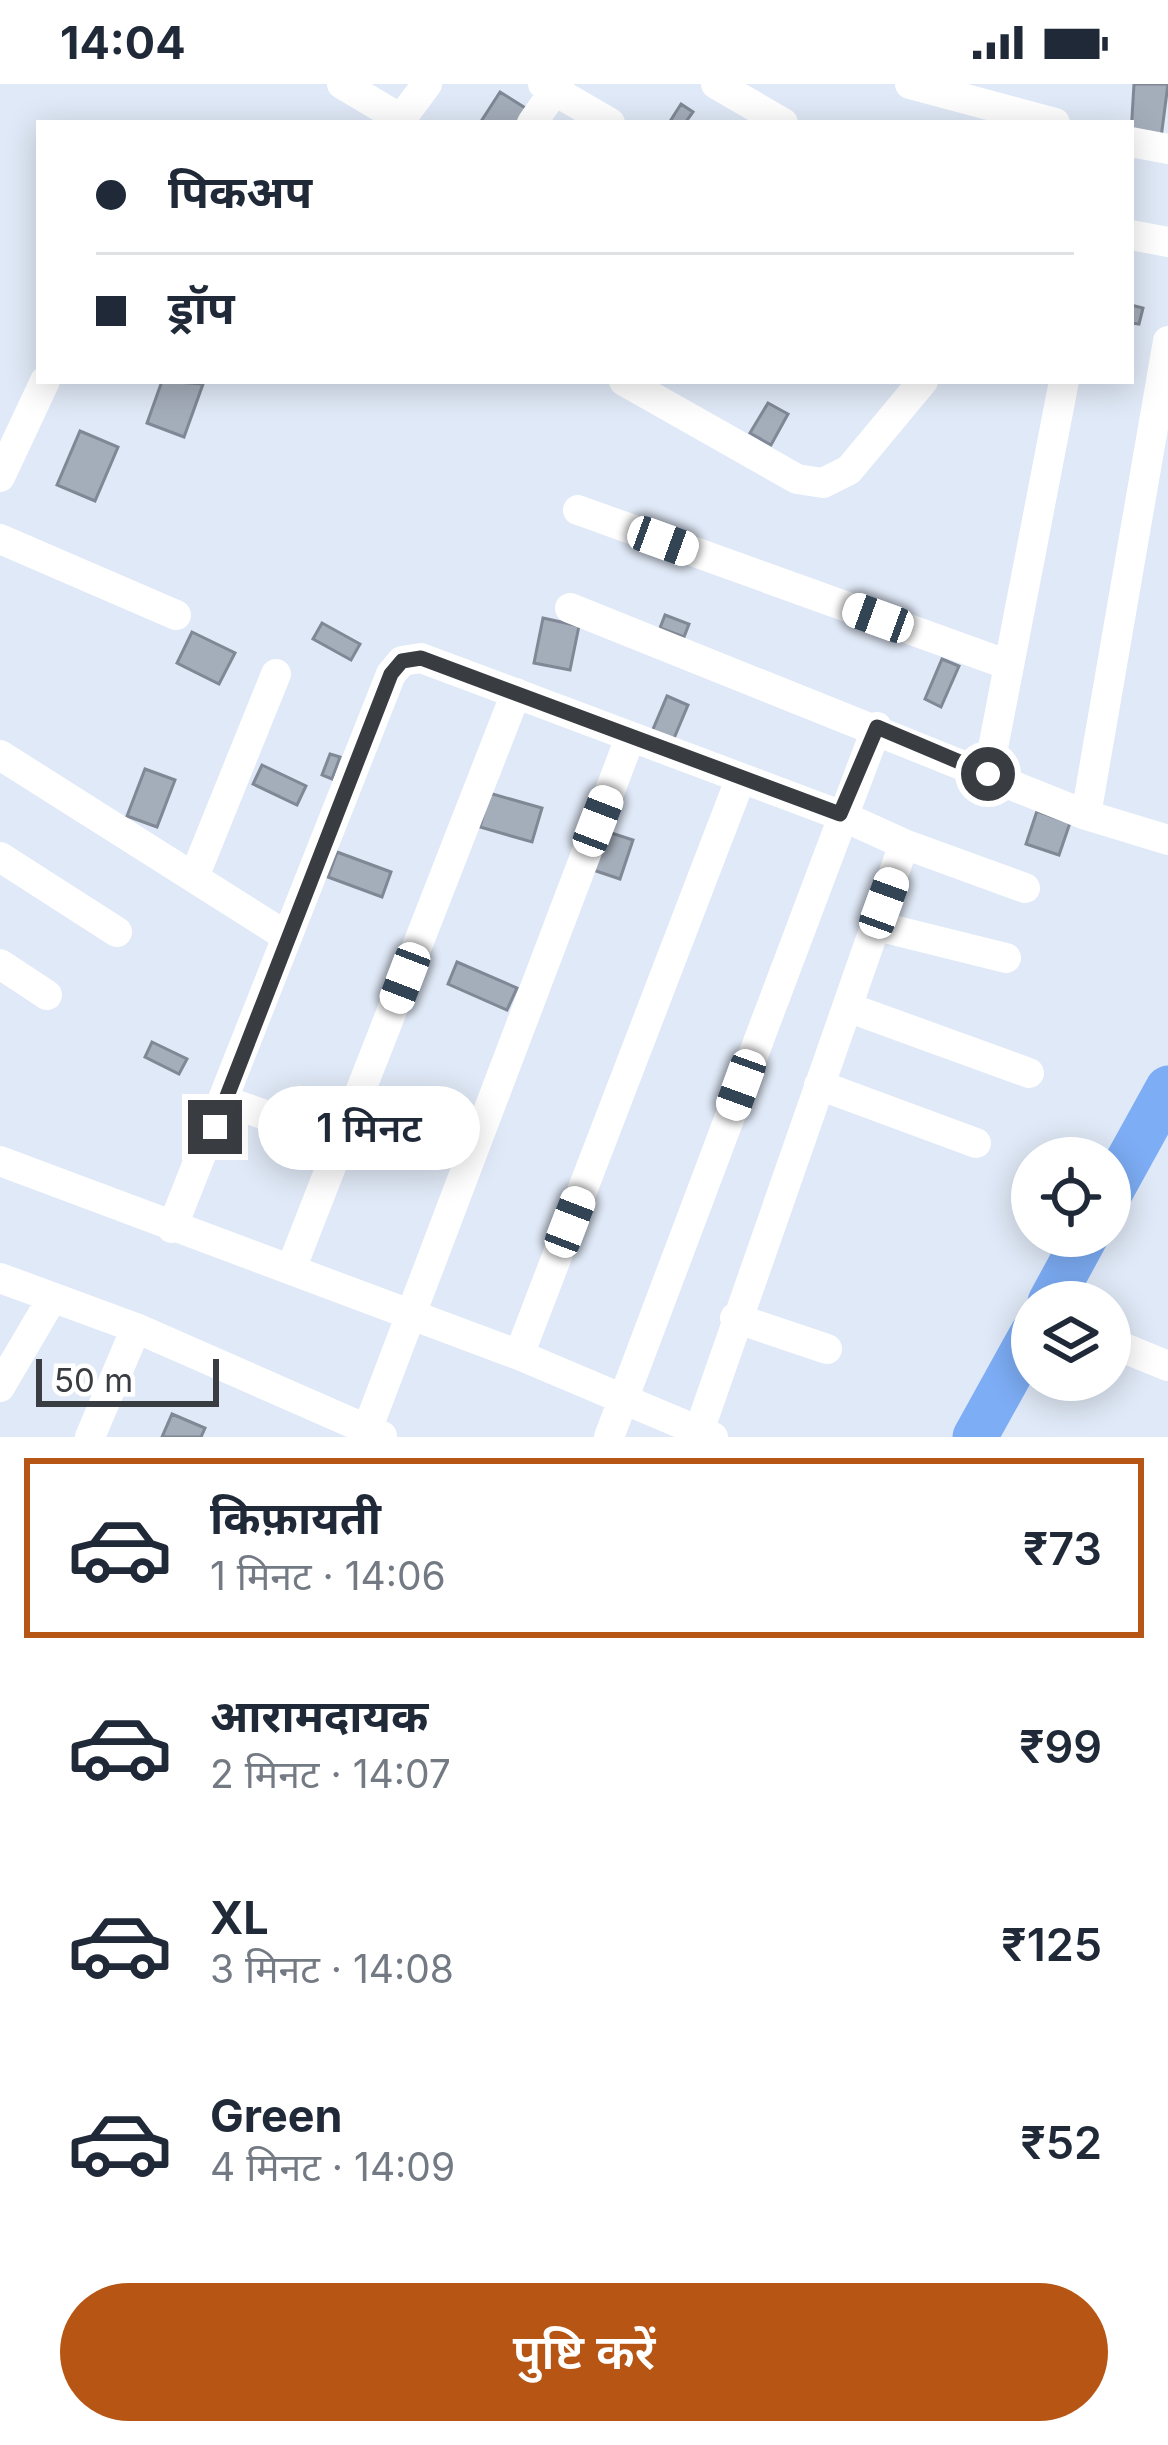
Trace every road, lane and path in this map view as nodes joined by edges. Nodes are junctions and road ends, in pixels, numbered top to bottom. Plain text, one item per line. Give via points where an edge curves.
1 (342, 84) edge
2 (427, 84) edge
3 (716, 84) edge
4 (910, 84) edge
5 (552, 86) edge
6 (398, 120) edge
7 (401, 120) edge
8 (534, 120) edge
9 (605, 120) edge
10 (778, 120) edge
11 (1044, 120) edge
12 (1134, 143) edge
13 (1168, 149) edge
14 (1134, 236) edge
15 (1168, 242) edge
16 (1168, 341) edge
17 (44, 384) edge
18 (629, 384) edge
19 (921, 384) edge
20 (1063, 384) edge
21 (0, 477) edge
22 (578, 510) dead end
23 (0, 539) edge
24 (570, 608) dead end
25 (176, 615) dead end
26 (1006, 664) junction
27 (276, 674) dead end
28 (516, 693) junction
29 (877, 727) junction
30 (630, 739) junction
31 (0, 755) edge
32 (988, 774) junction
33 (740, 780) junction
34 (840, 814) junction
35 (1086, 814) junction
36 (1168, 840) edge
37 (904, 844) junction
38 (0, 857) edge
39 (194, 877) junction
40 (1025, 888) dead end
41 (878, 926) junction
42 (117, 932) dead end
43 (286, 937) junction
44 (1006, 958) dead end
45 (0, 964) edge
46 (46, 995) dead end
47 (847, 1006) junction
48 (1029, 1072) dead end
49 (819, 1085) junction
50 (225, 1101) junction
51 (341, 1142) junction
52 (976, 1144) dead end
53 (0, 1161) edge
54 (172, 1228) junction
55 (291, 1269) junction
56 (0, 1278) edge
57 (51, 1300) junction
58 (411, 1315) junction
59 (735, 1318) junction
60 (136, 1328) junction
61 (827, 1349) dead end
62 (1131, 1351) edge
63 (519, 1355) junction
64 (1168, 1366) edge
65 (0, 1387) edge
66 (626, 1400) junction
67 (375, 1434) edge
68 (706, 1434) edge
69 (90, 1437) edge
70 (609, 1437) edge

1 - 6 street
2 - 7 street
3 - 10 street
4 - 11 street
5 - 8 street
5 - 9 street
12 - 13 street
14 - 15 street
16 - 35 street
17 - 21 street
18 - 19 street via 797,479 823,483 849,470
20 - 26 street
22 - 26 street
23 - 25 street
24 - 29 street
26 - 32 street
27 - 39 street
28 - 30 street
28 - 43 street via 421,658 402,661
28 - 51 street
29 - 32 street
29 - 34 street
30 - 33 street
30 - 58 street
31 - 39 street
32 - 35 street
33 - 34 street
33 - 63 street
34 - 37 street
34 - 66 street
35 - 36 street
37 - 40 street
37 - 41 street
38 - 42 street
39 - 43 street
41 - 44 street
41 - 47 street
43 - 50 street
45 - 46 street
47 - 48 street
47 - 49 street
49 - 52 street
49 - 59 street
50 - 51 street
50 - 54 street
51 - 55 street
53 - 54 street
54 - 55 street
55 - 58 street
56 - 57 street
57 - 60 street
57 - 65 street
58 - 63 street
58 - 67 street
59 - 61 street
59 - 68 street
60 - 67 street
60 - 69 street
62 - 64 street
63 - 66 street
66 - 68 street
66 - 70 street

